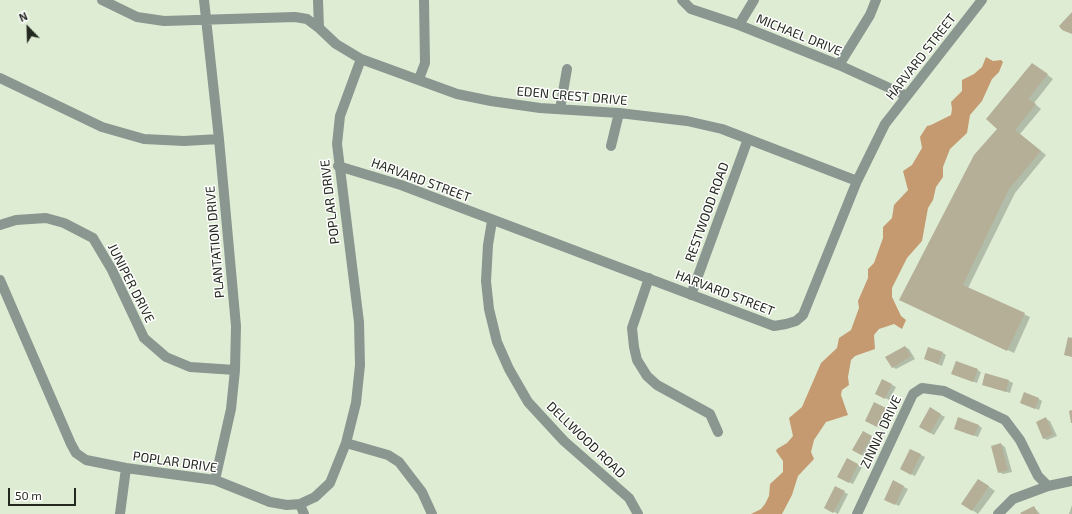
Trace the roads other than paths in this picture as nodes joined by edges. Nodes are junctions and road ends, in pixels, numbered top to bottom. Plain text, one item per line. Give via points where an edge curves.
1 (102, 0) edge
2 (204, 0) edge
3 (318, 0) edge
4 (424, 0) edge
5 (682, 0) edge
6 (754, 0) edge
7 (876, 0) edge
8 (982, 0) edge
9 (205, 20) junction
10 (739, 25) junction
11 (319, 28) junction
12 (361, 58) junction
13 (839, 65) junction
14 (567, 69) dead end
15 (0, 78) edge
16 (419, 79) junction
17 (907, 96) junction
18 (560, 110) junction
19 (619, 113) junction
20 (220, 139) junction
21 (748, 139) junction
22 (611, 146) dead end
23 (338, 166) junction
24 (857, 181) junction
25 (492, 220) junction
26 (0, 225) edge
27 (649, 278) junction
28 (0, 280) edge
29 (691, 295) junction
30 (235, 370) junction
31 (718, 432) dead end
32 (346, 443) junction
33 (126, 468) junction
34 (215, 480) junction
35 (1072, 482) edge
36 (1048, 486) junction
37 (300, 504) junction
38 (120, 514) edge
39 (304, 514) edge
40 (432, 514) edge
41 (638, 514) edge
42 (857, 514) edge
43 (998, 514) edge

1 - 9 street, EDEN CREST DRIVE via 137,17 164,21
2 - 9 street, PLANTATION DRIVE
3 - 11 street
4 - 16 street via 425,62
5 - 10 street, MICHAEL DRIVE via 691,9
6 - 10 street
7 - 13 street
8 - 17 street, HARVARD STREET
9 - 11 street, EDEN CREST DRIVE via 295,16 307,19
9 - 20 street, PLANTATION DRIVE
10 - 13 street, MICHAEL DRIVE
11 - 12 street, EDEN CREST DRIVE via 336,44
12 - 16 street, EDEN CREST DRIVE
12 - 23 street, POPLAR DRIVE via 340,116
13 - 17 street, MICHAEL DRIVE
14 - 18 street
15 - 20 street via 102,127 144,139
16 - 18 street, EDEN CREST DRIVE via 457,94
17 - 24 street, HARVARD STREET via 885,124
18 - 19 street, EDEN CREST DRIVE
19 - 21 street, EDEN CREST DRIVE via 687,121 722,129
19 - 22 street
20 - 30 street, PLANTATION DRIVE via 236,326
21 - 24 street, EDEN CREST DRIVE
21 - 29 street, RESTWOOD ROAD
23 - 25 street, HARVARD STREET via 402,185
23 - 32 street, POPLAR DRIVE via 359,322 360,365 356,403
24 - 29 street, HARVARD STREET via 808,305 796,321 774,326
25 - 27 street, HARVARD STREET
25 - 41 street, DELLWOOD ROAD via 486,281 489,309 497,342 509,369 528,402 564,441 629,498
26 - 30 street, JUNIPER DRIVE via 16,220 46,218 64,223 93,238 112,270 144,338 166,357 190,367
27 - 29 street, HARVARD STREET
27 - 31 street via 632,328 637,360 656,385 710,414
28 - 33 street, POPLAR DRIVE via 76,453 86,460
30 - 34 street, PLANTATION DRIVE via 231,409
32 - 37 street, POPLAR DRIVE via 330,483 315,497
32 - 40 street via 388,455 399,462 422,492
33 - 34 street, POPLAR DRIVE
33 - 38 street
34 - 37 street, POPLAR DRIVE via 270,502
35 - 36 street
36 - 42 street, ZINNIA DRIVE via 1038,476 1020,440 1005,420 944,391 922,388 913,394
36 - 43 street via 1013,499
37 - 39 street

